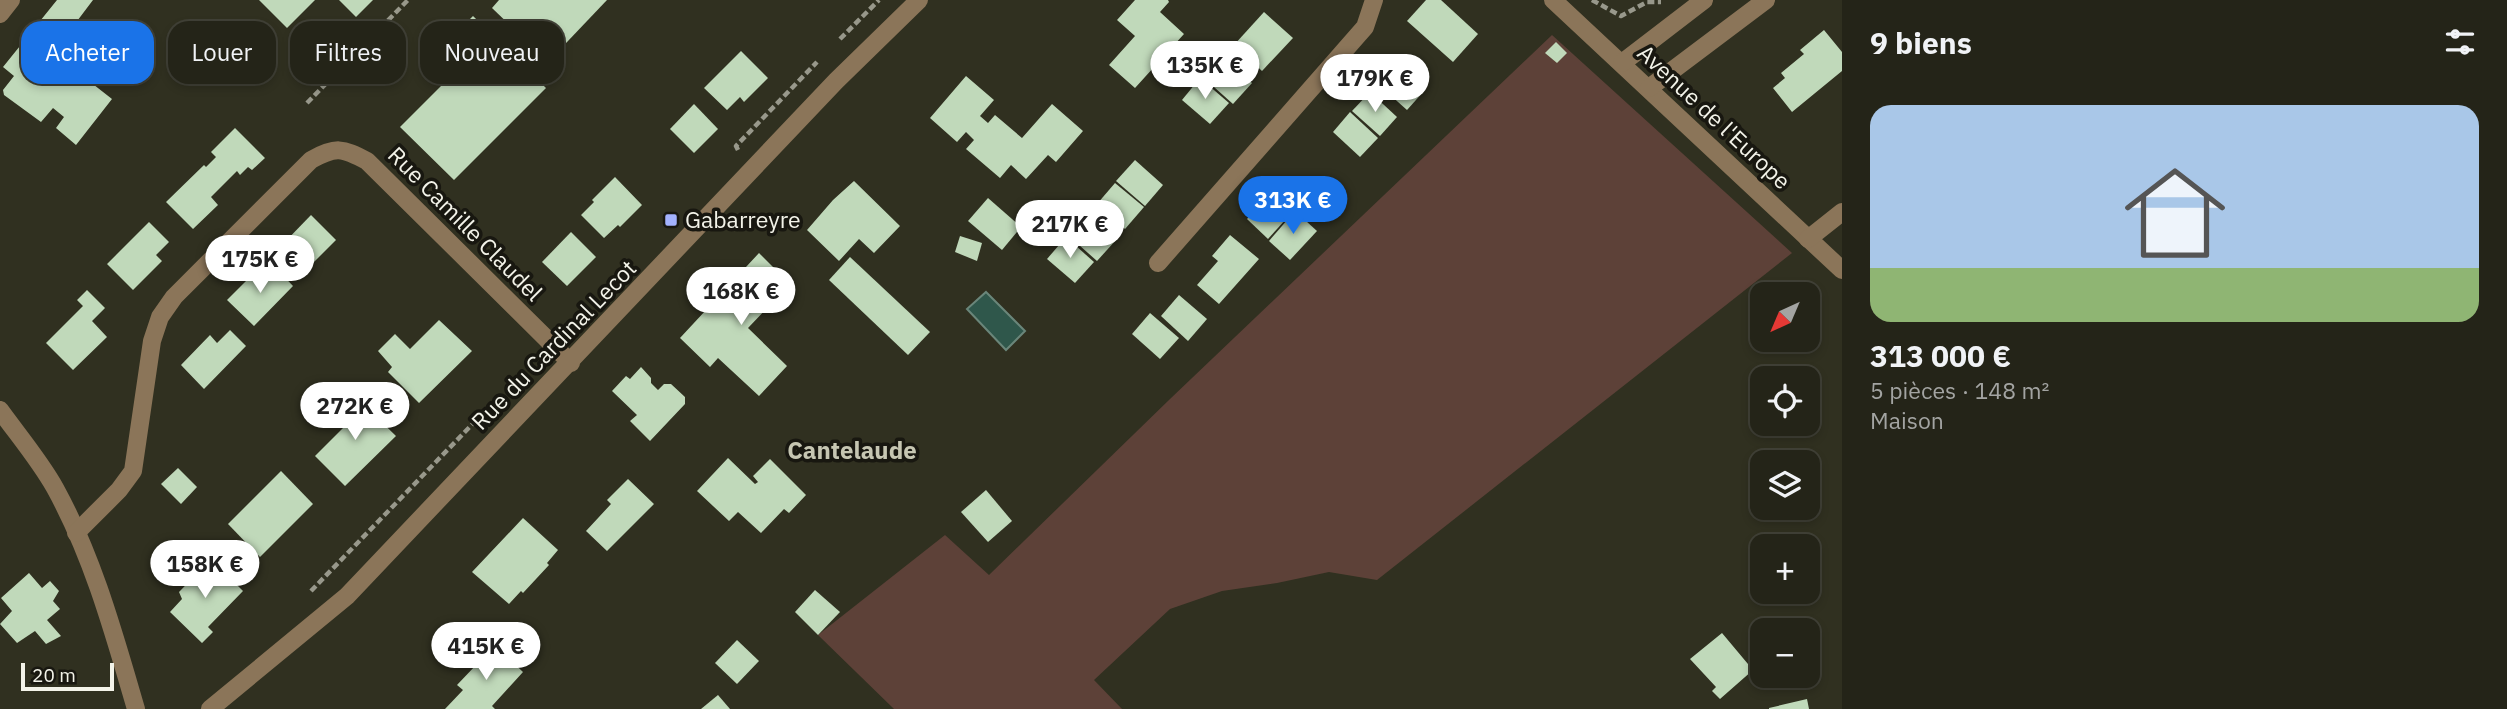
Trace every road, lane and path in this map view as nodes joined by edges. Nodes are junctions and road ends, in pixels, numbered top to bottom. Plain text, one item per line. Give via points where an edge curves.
1 (11, 0) edge
2 (408, 0) edge
3 (919, 0) edge
4 (1374, 0) edge
5 (1553, 0) edge
6 (1592, 0) edge
7 (1766, 0) edge
8 (1702, 1) edge
9 (0, 14) edge
10 (1622, 63) junction
11 (1649, 88) junction
12 (307, 103) dead end
13 (1842, 212) edge
14 (1808, 239) junction
15 (1158, 263) dead end
16 (1842, 270) edge
17 (571, 362) junction
18 (0, 410) edge
19 (76, 533) junction
20 (136, 709) edge
21 (210, 709) edge

1 - 9 street
2 - 12 path
3 - 17 street, Rue du Cardinal Lecot via 836,81
4 - 15 street via 1365,27
5 - 10 street, Avenue de l'Europe
6 - 8 path via 1621,16 1647,2
7 - 11 street
8 - 10 street
10 - 11 street, Avenue de l'Europe
11 - 14 street, Avenue de l'Europe
13 - 14 street
14 - 16 street, Avenue de l'Europe
17 - 19 street, Rue Camille Claudel via 367,161 346,150 330,149 312,160 174,297 160,317 152,341 133,471
17 - 21 street, Rue du Cardinal Lecot via 347,596
18 - 19 street via 55,487
19 - 20 street via 103,598

